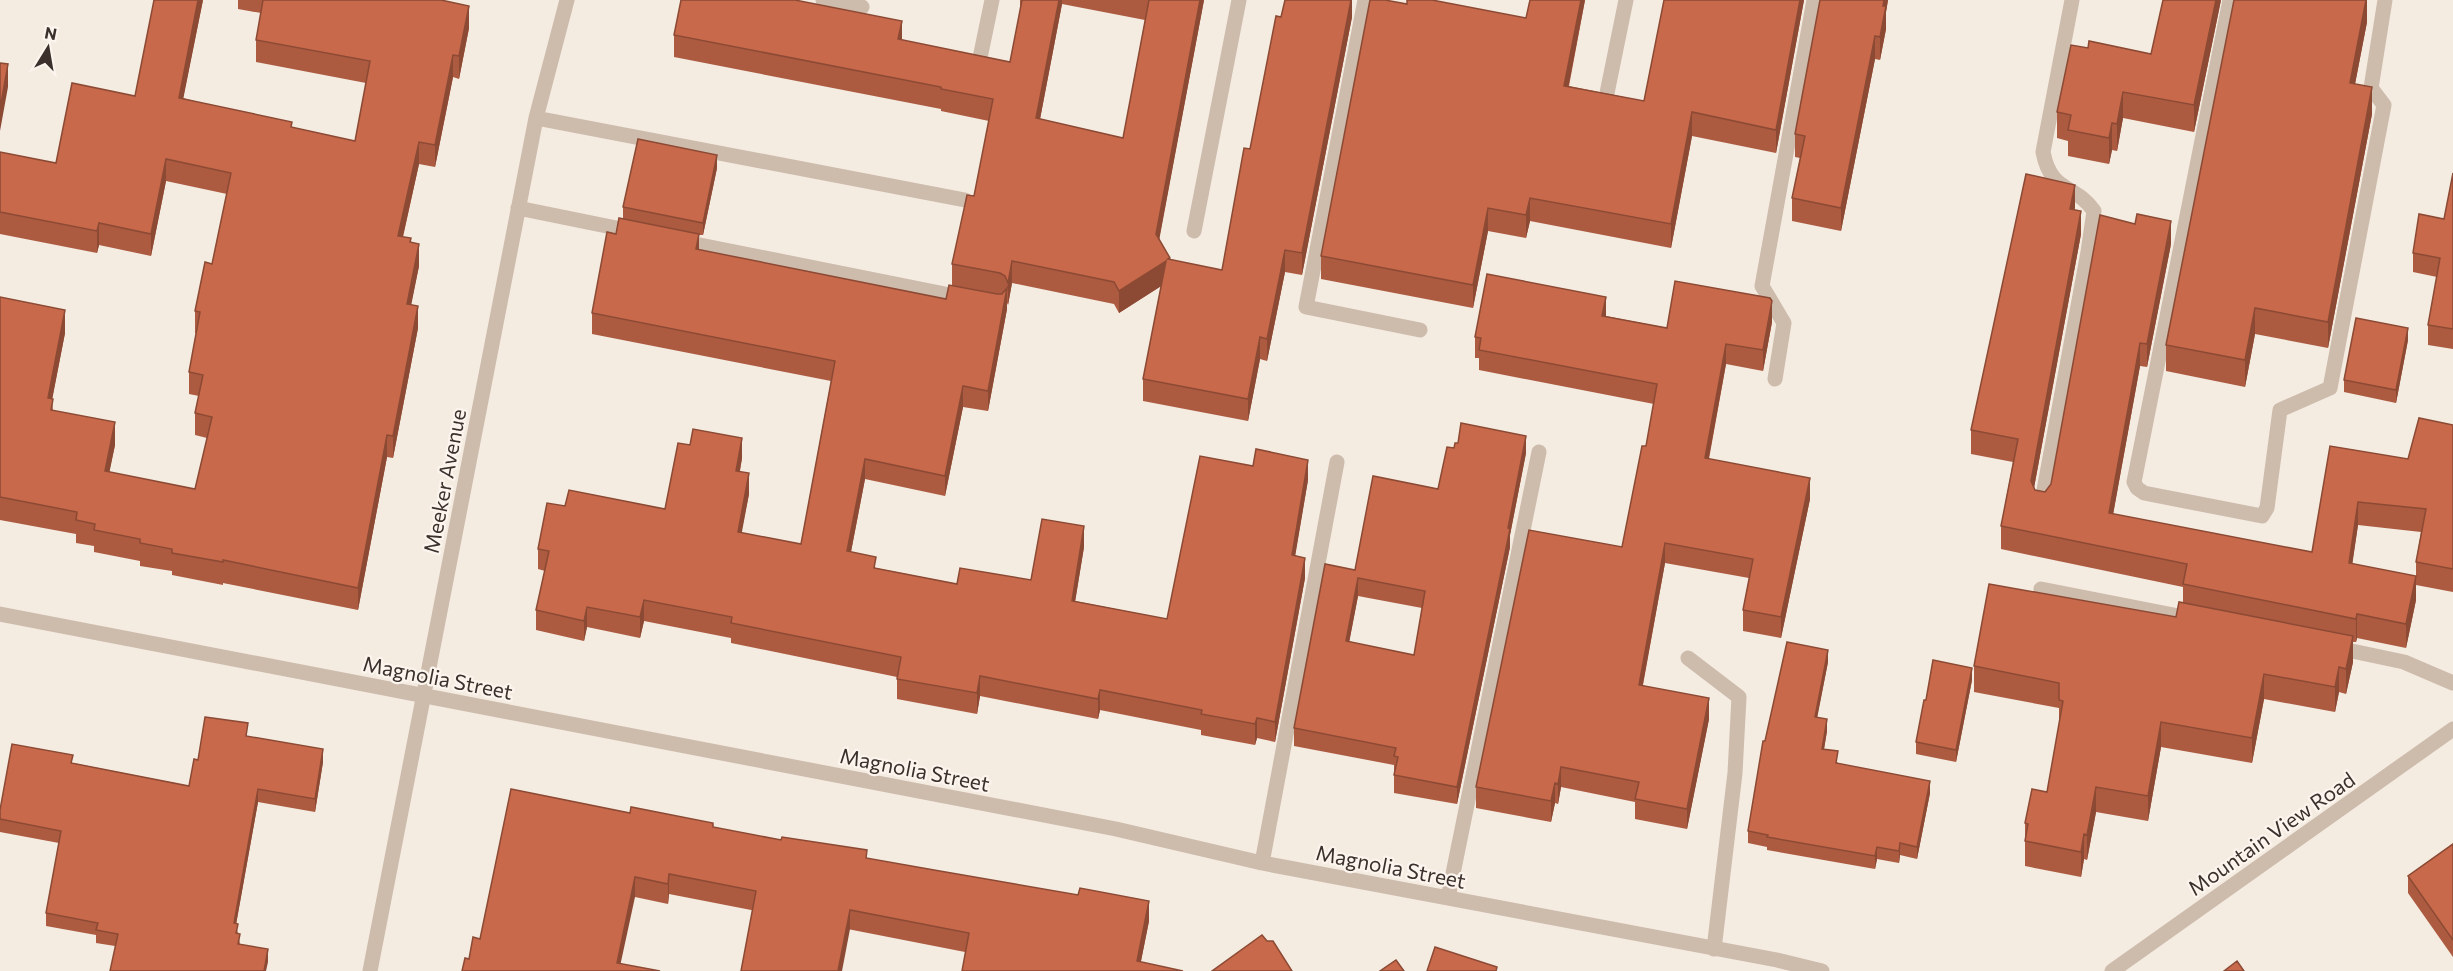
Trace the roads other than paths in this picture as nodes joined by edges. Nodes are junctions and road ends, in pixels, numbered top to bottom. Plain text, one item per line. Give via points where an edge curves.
1 (567, 0) edge
2 (822, 0) edge
3 (992, 0) edge
4 (1239, 0) edge
5 (1365, 0) edge
6 (1626, 0) edge
7 (1814, 0) edge
8 (2072, 0) edge
9 (2230, 0) edge
10 (2385, 0) edge
11 (862, 7) dead end
12 (980, 58) edge
13 (1606, 98) edge
14 (536, 118) junction
15 (965, 200) edge
16 (518, 208) junction
17 (1194, 231) dead end
18 (645, 234) edge
19 (669, 239) edge
20 (974, 300) edge
21 (1420, 330) dead end
22 (1775, 379) dead end
23 (1539, 452) dead end
24 (1337, 462) dead end
25 (2041, 506) edge
26 (2041, 590) dead end
27 (0, 614) edge
28 (2204, 621) edge
29 (2317, 644) edge
30 (1688, 658) dead end
31 (2453, 683) edge
32 (424, 696) junction
33 (2453, 729) edge
34 (1262, 863) junction
35 (1448, 898) junction
36 (1714, 949) junction
37 (370, 971) edge
38 (1822, 971) edge
39 (2112, 971) edge

1 - 14 street, Meeker Avenue
2 - 11 street
3 - 12 street
4 - 17 street
5 - 21 street via 1305,307
6 - 13 street
7 - 22 street via 1762,286 1784,323
8 - 25 street via 2043,152 2051,177 2094,211
9 - 10 street via 2134,482 2144,493 2262,516 2267,508 2280,410 2330,388 2384,105 2371,88
14 - 15 street
14 - 16 street, Meeker Avenue
16 - 18 street
16 - 32 street, Meeker Avenue
19 - 20 street
23 - 35 street
24 - 34 street
26 - 28 street
27 - 32 street, Magnolia Street
29 - 31 street via 2404,662
30 - 36 street via 1738,697 1736,773
32 - 34 street, Magnolia Street via 1116,829
32 - 37 street, Meeker Avenue
33 - 39 street, Mountain View Road
34 - 35 street, Magnolia Street
35 - 36 street, Magnolia Street
36 - 38 street, Magnolia Street

